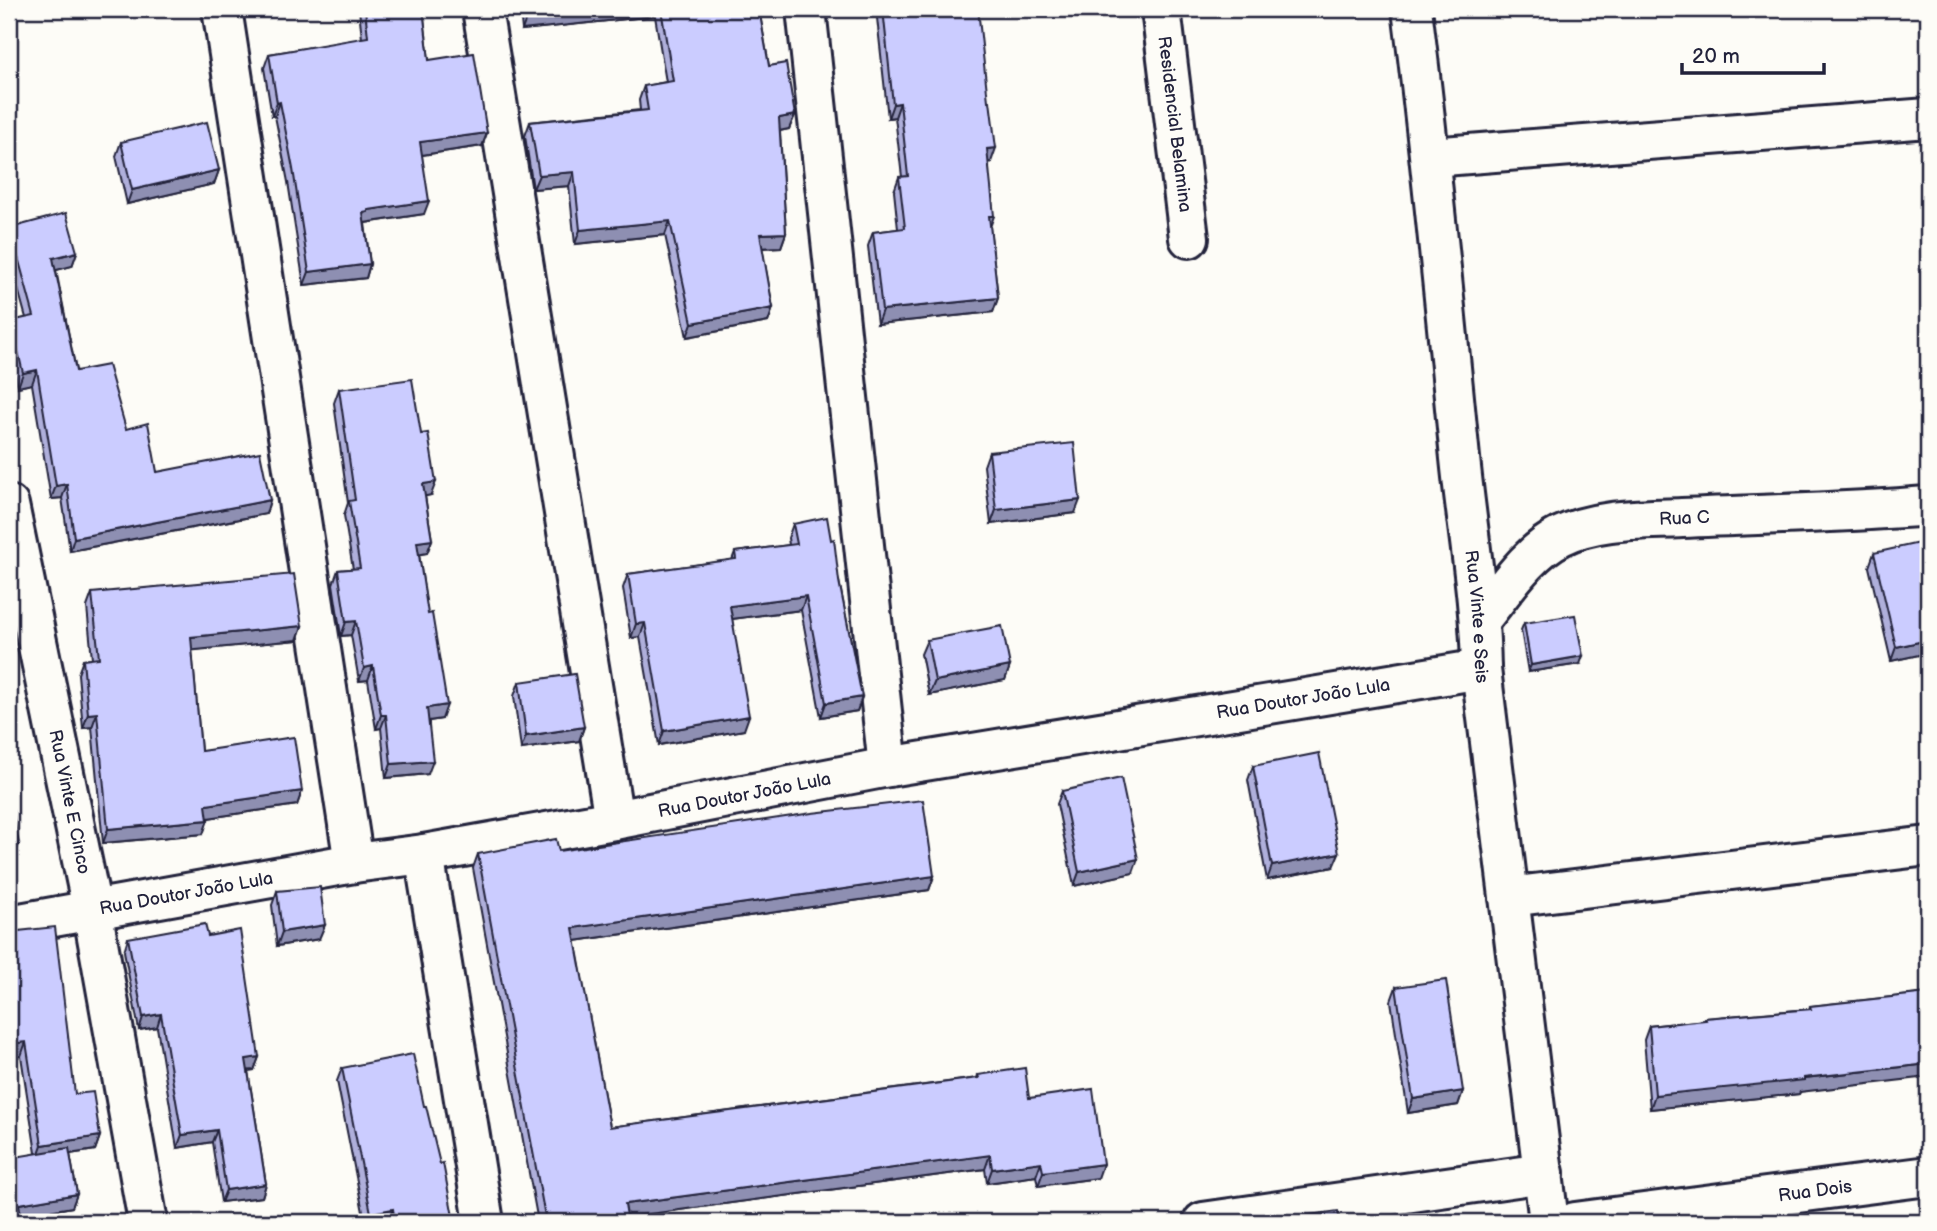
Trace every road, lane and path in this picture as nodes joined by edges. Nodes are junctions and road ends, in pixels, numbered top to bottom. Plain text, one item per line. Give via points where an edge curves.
1 (222, 9) edge
2 (482, 9) edge
3 (806, 9) edge
4 (1161, 9) edge
5 (1412, 9) edge
6 (1928, 118) edge
7 (1431, 157) junction
8 (1189, 238) dead end
9 (9, 505) edge
10 (1928, 506) edge
11 (1480, 620) junction
12 (1481, 669) junction
13 (888, 767) junction
14 (614, 820) junction
15 (1928, 846) edge
16 (424, 854) junction
17 (354, 863) junction
18 (1510, 897) junction
19 (92, 909) junction
20 (9, 925) edge
21 (1544, 1172) junction
22 (1928, 1176) edge
23 (148, 1222) edge
24 (484, 1222) edge
25 (1203, 1222) edge
26 (1549, 1222) edge
27 (1575, 1222) edge

1 - 17 street
2 - 14 street
3 - 13 street
4 - 8 street, Residencial Belamina
5 - 7 street, Rua Vinte e Seis
6 - 7 street
7 - 11 street, Rua Vinte e Seis
9 - 19 street, Rua Vinte E Cinco
10 - 11 street, Rua C via 1632,521 1574,530 1541,549
11 - 12 street, Rua Vinte e Seis
12 - 13 street, Rua Doutor João Lula
12 - 18 street, Rua Vinte e Seis
13 - 14 street, Rua Doutor João Lula
14 - 16 street, Rua Doutor João Lula
15 - 18 street
16 - 17 street, Rua Doutor João Lula
16 - 24 street
17 - 19 street, Rua Doutor João Lula
18 - 21 street, Rua Vinte e Seis
19 - 20 street, Rua Doutor João Lula
19 - 23 street, Rua Vinte E Cinco
21 - 25 street
21 - 26 street, Rua Vinte e Seis
22 - 27 street, Rua Dois

